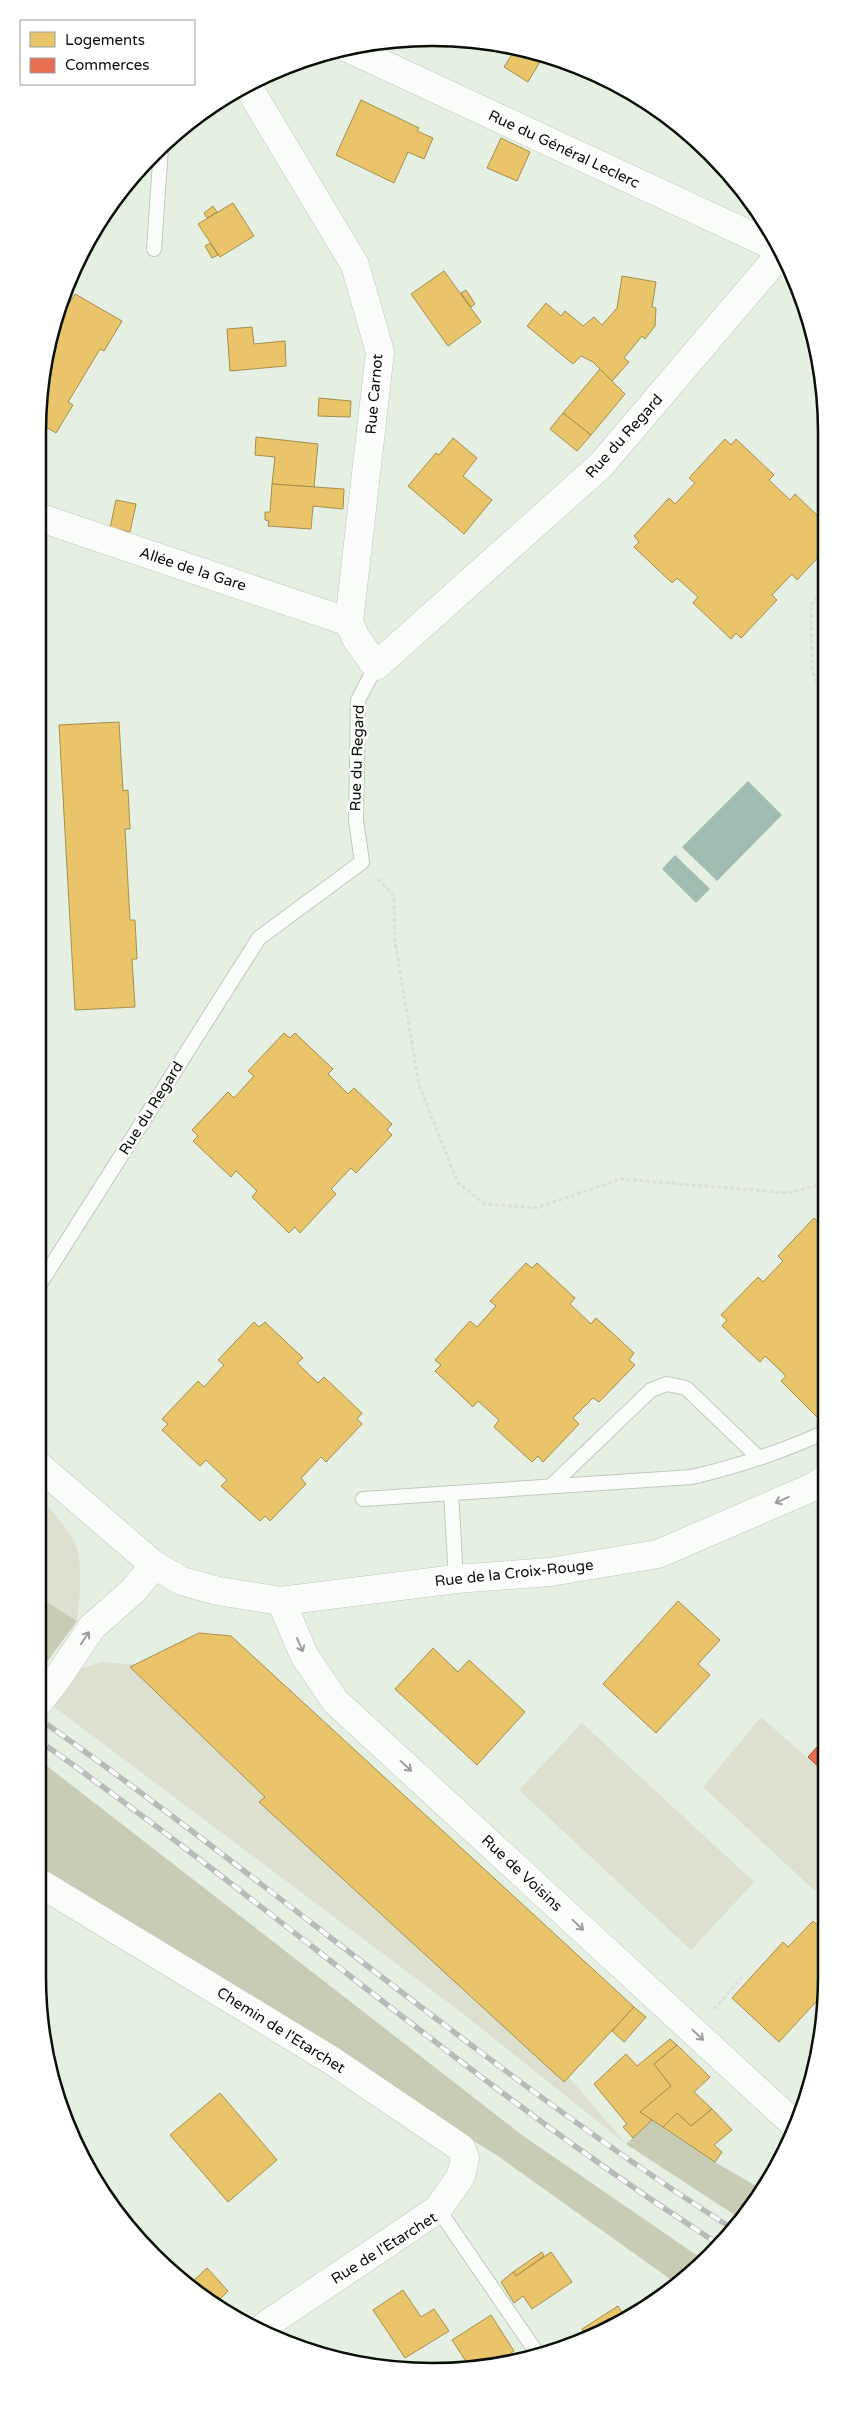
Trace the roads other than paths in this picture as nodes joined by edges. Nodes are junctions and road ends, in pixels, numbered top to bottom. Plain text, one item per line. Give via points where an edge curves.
1 (360, 54) edge
2 (251, 92) edge
3 (160, 158) edge
4 (769, 244) edge
5 (154, 249) dead end
6 (777, 258) edge
7 (46, 520) edge
8 (349, 622) junction
9 (376, 666) junction
10 (46, 1274) edge
11 (818, 1435) edge
12 (758, 1458) junction
13 (46, 1472) edge
14 (818, 1484) edge
15 (550, 1486) junction
16 (452, 1493) junction
17 (363, 1499) dead end
18 (154, 1565) junction
19 (456, 1579) junction
20 (281, 1601) junction
21 (46, 1693) edge
22 (46, 1887) edge
23 (790, 2120) edge
24 (438, 2210) junction
25 (265, 2325) edge
26 (534, 2349) edge

1 - 4 street, Rue du Général Leclerc
2 - 8 street, Rue Carnot via 355,265 380,352
3 - 5 lane
6 - 9 street, Rue du Regard via 601,465
7 - 8 street, Allée de la Gare
8 - 9 street
9 - 10 lane, Rue du Regard via 358,700 356,820 362,862 259,938
11 - 12 lane
12 - 15 lane via 692,1477
12 - 15 lane via 686,1388 667,1384 651,1390
13 - 18 street, Rue de la Croix-Rouge
14 -> 19 street, Rue de la Croix-Rouge via 658,1554 550,1572
15 - 16 lane
16 - 17 lane
16 - 19 lane
18 - 20 street, Rue de la Croix-Rouge via 182,1581
21 -> 18 street via 92,1627 134,1590
19 - 20 street, Rue de la Croix-Rouge
20 -> 23 street, Rue de Voisins via 304,1655 335,1701
22 - 24 street, Chemin de l'Etarchet via 332,2060 461,2148 465,2158 461,2176
24 - 25 street, Rue de l'Etarchet
24 - 26 lane, Rue de l'Etarchet

